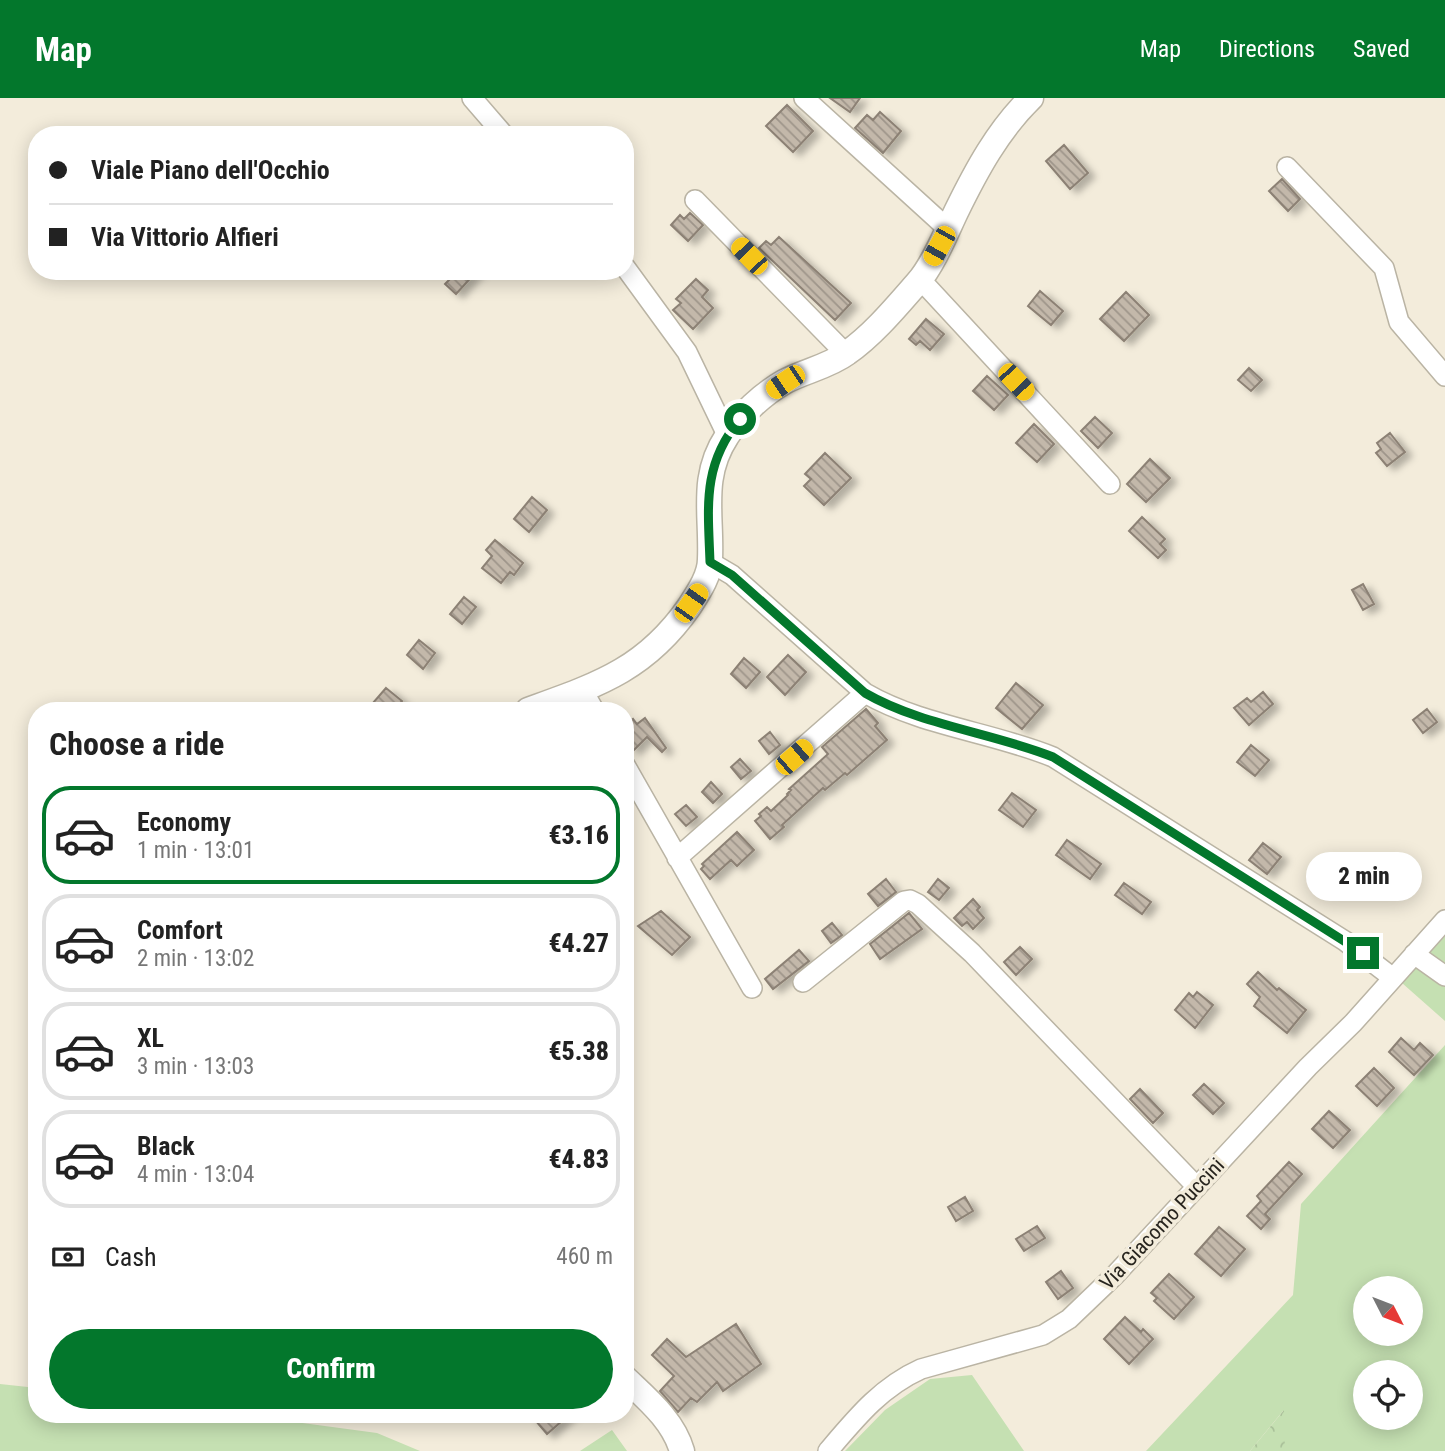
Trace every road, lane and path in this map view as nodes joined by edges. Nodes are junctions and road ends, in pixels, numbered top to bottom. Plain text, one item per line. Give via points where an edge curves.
1 (472, 98) edge
2 (804, 98) edge
3 (1031, 98) edge
4 (495, 126) edge
5 (1287, 167) dead end
6 (695, 200) dead end
7 (948, 229) junction
8 (634, 279) edge
9 (920, 279) junction
10 (846, 354) junction
11 (1445, 376) edge
12 (727, 435) junction
13 (1110, 484) dead end
14 (710, 562) junction
15 (865, 693) junction
16 (588, 701) edge
17 (634, 781) edge
18 (677, 859) junction
19 (1445, 920) edge
20 (1414, 954) junction
21 (1445, 976) edge
22 (1393, 978) junction
23 (803, 982) dead end
24 (752, 988) dead end
25 (1197, 1187) junction
26 (634, 1386) edge
27 (682, 1451) edge
28 (828, 1451) edge

1 - 4 street
2 - 7 street
3 - 7 main road via 995,140
5 - 11 street via 1384,268 1399,323
6 - 10 street
7 - 9 main road
8 - 12 street via 687,352
9 - 10 main road
9 - 13 street
10 - 12 main road via 785,382 750,409
12 - 14 main road via 709,480
14 - 15 street via 732,575
14 - 16 main road via 701,590 682,617
15 - 18 street
15 - 22 street via 882,703 1053,757 1345,941
17 - 18 street
18 - 24 street
19 - 20 street, Via Giacomo Puccini
20 - 21 street
20 - 22 street, Via Giacomo Puccini
22 - 25 street, Via Giacomo Puccini
23 - 25 street via 904,901 918,904 972,953
25 - 28 street, Via Giacomo Puccini via 1069,1319 1043,1335 904,1377 875,1398
26 - 27 main road via 655,1406

